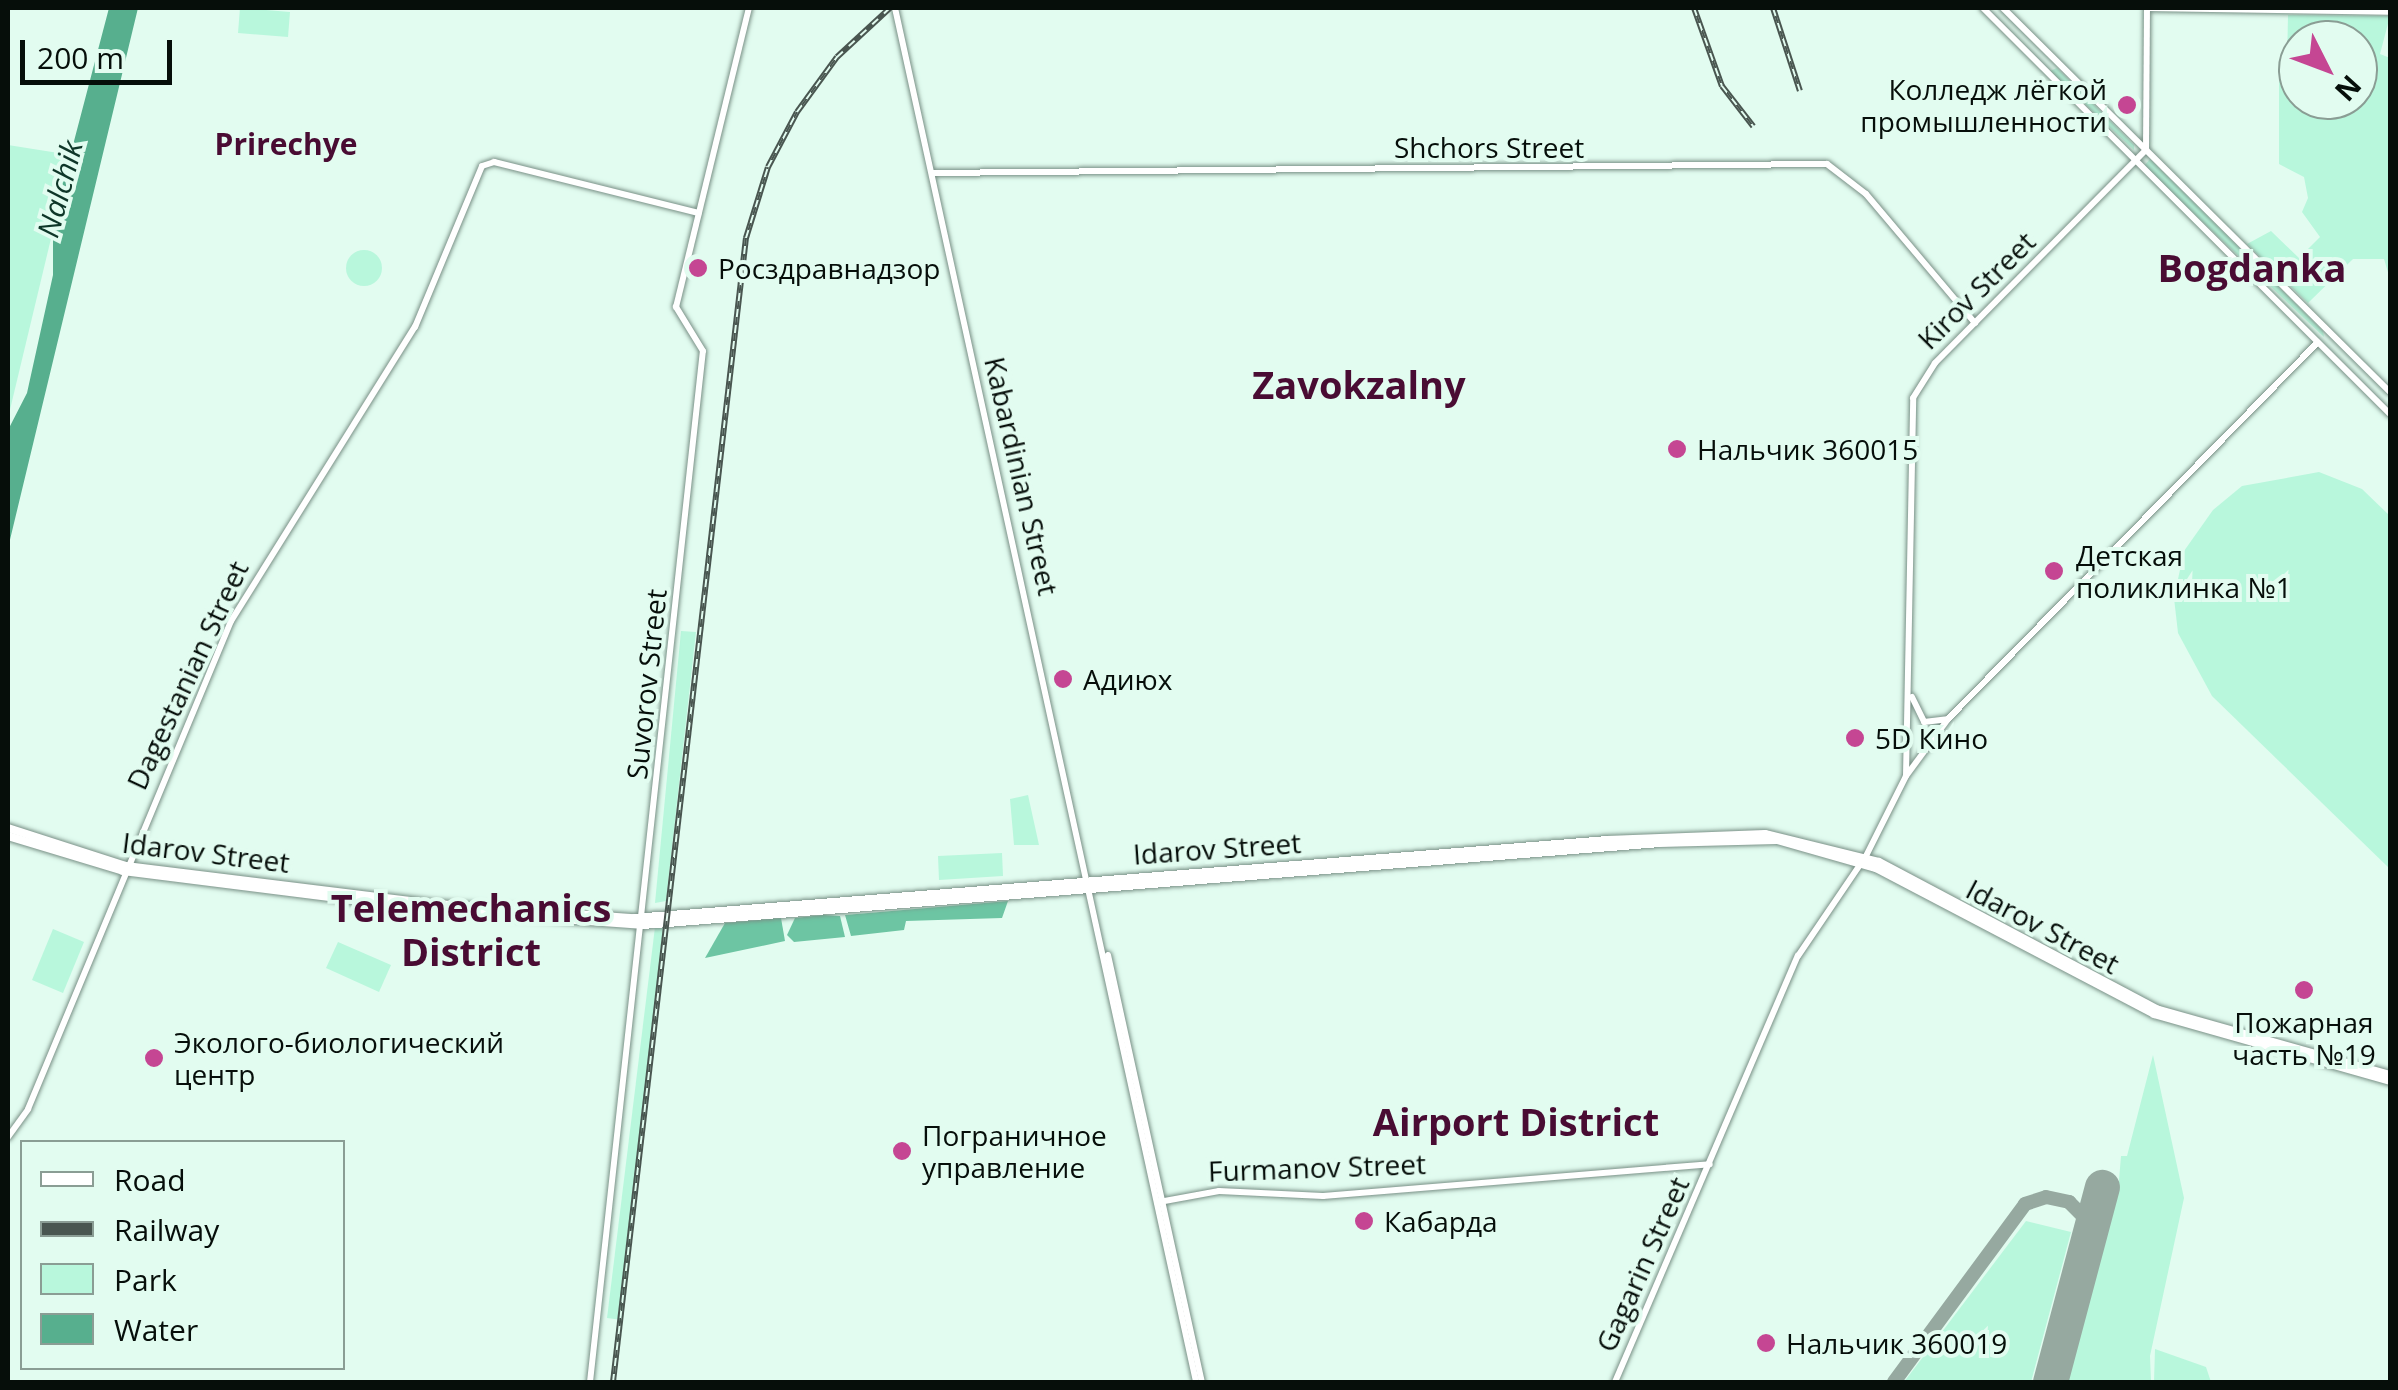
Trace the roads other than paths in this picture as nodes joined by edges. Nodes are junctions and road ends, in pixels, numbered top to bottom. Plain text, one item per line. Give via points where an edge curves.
1 (749, 8) edge
2 (894, 8) edge
3 (1983, 8) edge
4 (2003, 8) edge
5 (2147, 8) edge
6 (2390, 12) edge
7 (2146, 150) junction
8 (2134, 162) junction
9 (932, 173) junction
10 (699, 214) junction
11 (1976, 322) junction
12 (2328, 336) junction
13 (2318, 342) junction
14 (2390, 392) edge
15 (2390, 414) edge
16 (1912, 697) junction
17 (1948, 718) junction
18 (1926, 723) junction
19 (1907, 729) junction
20 (1907, 742) junction
21 (1929, 744) junction
22 (1906, 776) junction
23 (8, 832) edge
24 (1864, 859) junction
25 (124, 868) junction
26 (1092, 885) junction
27 (644, 921) junction
28 (2390, 1078) edge
29 (8, 1137) edge
30 (1710, 1164) junction
31 (1162, 1201) junction
32 (590, 1382) edge
33 (1199, 1382) edge
34 (1615, 1382) edge

1 - 10 street, Suvorov Street
2 - 9 street, Kabardinian Street
3 - 8 street
4 - 7 street
5 - 6 street
5 - 7 street
7 - 8 street, Kirov Street
7 - 12 street
8 - 11 street, Kirov Street
8 - 13 street
9 - 11 street, Shchors Street via 1827,164 1866,194
9 - 26 street, Kabardinian Street
10 - 25 street, Dagestanian Street via 486,163 414,327 231,622
10 - 27 street, Suvorov Street via 676,306 703,351
11 - 16 street, Kirov Street via 1926,374 1911,406
12 - 13 street
12 - 14 street
13 - 15 street
13 - 17 street, Gagarin Street
16 - 18 street
16 - 19 street, Kirov Street
17 - 18 street
17 - 21 street, Gagarin Street
18 - 19 street
18 - 21 street
19 - 20 street, Kirov Street
20 - 21 street
20 - 22 street, Kirov Street
21 - 22 street, Gagarin Street
22 - 24 street, Gagarin Street
23 - 25 main road, Idarov Street
24 - 26 main road, Idarov Street via 1790,842 1721,839
24 - 26 main road, Idarov Street via 1796,838 1718,833
24 - 28 main road, Idarov Street via 2144,1010
24 - 30 street, Gagarin Street via 1798,956
25 - 27 main road, Idarov Street
25 - 29 street, Dagestanian Street via 22,1120
26 - 27 main road, Idarov Street
26 - 31 street, Kabardinian Street
27 - 32 street, Suvorov Street
30 - 31 street, Furmanov Street via 1323,1196 1219,1191
30 - 34 street, Gagarin Street
31 - 33 street, Kabardinian Street

